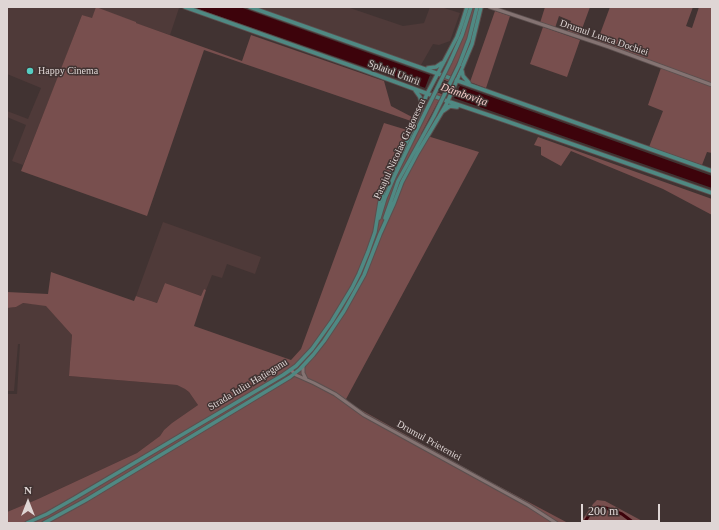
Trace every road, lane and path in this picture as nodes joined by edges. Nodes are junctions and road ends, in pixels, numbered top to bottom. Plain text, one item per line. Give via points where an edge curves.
1 (185, 7) edge
2 (250, 7) edge
3 (467, 7) edge
4 (471, 7) edge
5 (477, 7) edge
6 (481, 7) edge
7 (490, 7) edge
8 (445, 59) junction
9 (424, 68) junction
10 (462, 68) junction
11 (438, 73) junction
12 (458, 80) junction
13 (471, 85) junction
14 (712, 85) edge
15 (414, 89) junction
16 (427, 94) junction
17 (447, 101) junction
18 (422, 107) junction
19 (466, 108) junction
20 (441, 114) junction
21 (712, 171) edge
22 (712, 193) edge
23 (375, 232) junction
24 (380, 234) junction
25 (303, 366) junction
26 (291, 370) junction
27 (294, 374) junction
28 (307, 380) junction
29 (128, 467) junction
30 (132, 472) junction
31 (27, 523) edge
32 (44, 523) edge
33 (556, 523) edge

1 - 15 main road, Splaiul Unirii
2 - 9 main road, Splaiul Unirii
3 - 8 main road, Strada Iuliu Hațieganu
4 - 23 main road, Pasajul Nicolae Grigorescu, bridge via 450,62 389,187
5 - 24 main road, Pasajul Nicolae Grigorescu, bridge via 459,65 398,181
6 - 10 main road, Strada Iuliu Hațieganu via 473,40
7 - 14 street, Drumul Lunca Dochiei
8 - 9 main road via 438,67
8 - 11 main road, Strada Iuliu Hațieganu
9 - 11 main road, Splaiul Unirii
10 - 12 main road, Strada Iuliu Hațieganu
10 - 13 main road via 463,76
11 - 12 main road, Splaiul Unirii
11 - 16 main road, Strada Iuliu Hațieganu
12 - 13 main road, Splaiul Unirii
12 - 17 main road, Strada Iuliu Hațieganu
13 - 21 main road, Splaiul Unirii
15 - 16 main road, Splaiul Unirii
15 - 18 main road via 420,97
16 - 17 main road, Splaiul Unirii
16 - 18 main road, Strada Iuliu Hațieganu
17 - 19 main road, Splaiul Unirii
17 - 20 main road, Strada Iuliu Hațieganu
18 - 23 main road, Strada Iuliu Hațieganu via 382,194
19 - 20 main road via 450,106
19 - 22 main road, Splaiul Unirii
20 - 24 main road, Strada Iuliu Hațieganu via 407,172
23 - 26 main road, Strada Iuliu Hațieganu via 359,274 340,309 312,349
24 - 25 main road, Strada Iuliu Hațieganu via 356,290 327,336
25 - 27 main road, Strada Iuliu Hațieganu
25 - 28 street
26 - 27 street
26 - 29 main road, Strada Iuliu Hațieganu
27 - 28 street, Drumul Prieteniei
27 - 30 main road, Strada Iuliu Hațieganu
28 - 33 street, Drumul Prieteniei
29 - 30 main road
29 - 31 main road, Strada Iuliu Hațieganu via 55,510
30 - 32 main road, Strada Iuliu Hațieganu

